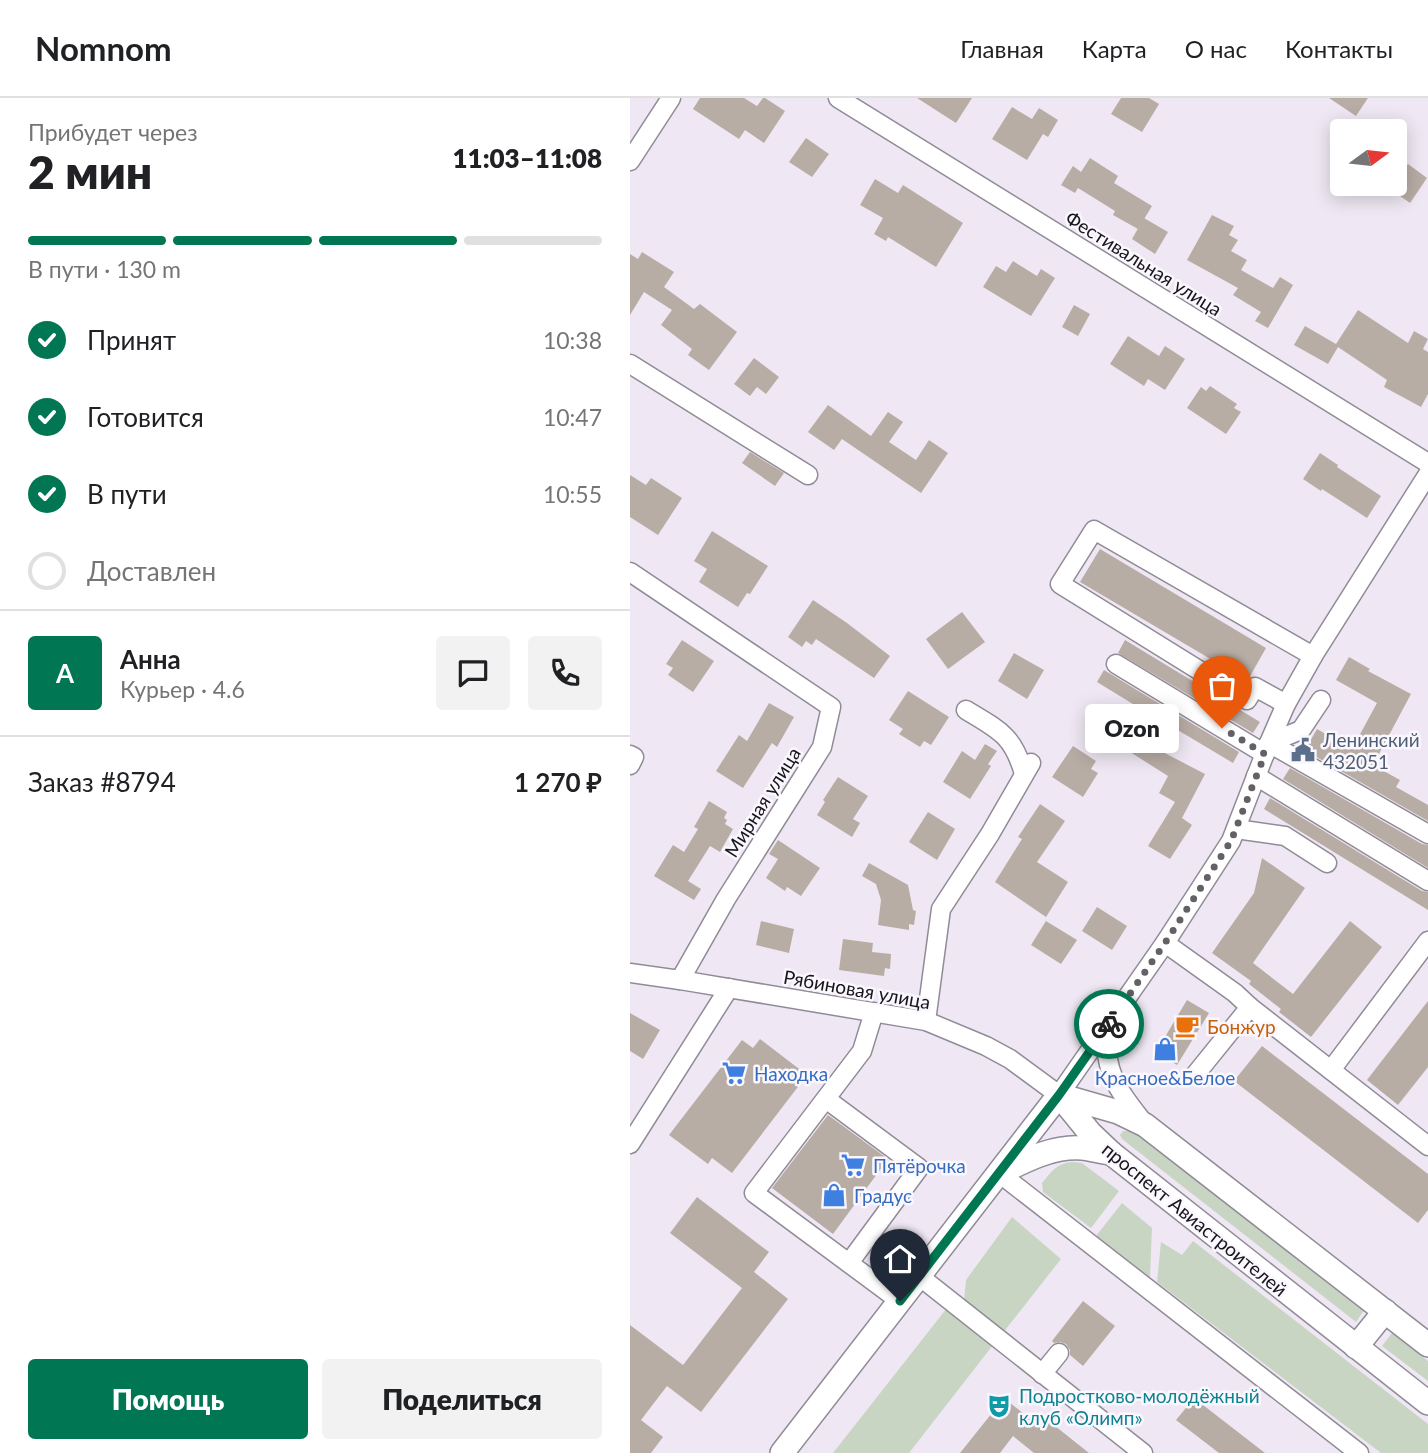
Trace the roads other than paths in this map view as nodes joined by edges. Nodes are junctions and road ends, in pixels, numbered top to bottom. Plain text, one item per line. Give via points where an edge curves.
1 (671, 98) edge
2 (838, 98) edge
3 (630, 161) edge
4 (630, 364) edge
5 (1428, 463) edge
6 (1428, 474) edge
7 (808, 475) dead end
8 (630, 572) edge
9 (1313, 656) junction
10 (1116, 664) dead end
11 (1321, 701) dead end
12 (1286, 704) junction
13 (966, 710) dead end
14 (1267, 748) junction
15 (630, 755) edge
16 (630, 765) edge
17 (1256, 776) junction
18 (1236, 830) junction
19 (1428, 834) edge
20 (1327, 863) dead end
21 (1428, 881) edge
22 (1428, 942) edge
23 (1165, 943) junction
24 (630, 973) edge
25 (680, 979) junction
26 (729, 988) junction
27 (1250, 1007) junction
28 (874, 1012) junction
29 (926, 1021) junction
30 (1105, 1030) junction
31 (1331, 1070) junction
32 (1195, 1075) dead end
33 (1059, 1095) junction
34 (826, 1099) junction
35 (1145, 1125) junction
36 (630, 1144) edge
37 (1428, 1146) edge
38 (1111, 1153) junction
39 (999, 1173) junction
40 (849, 1264) junction
41 (919, 1276) junction
42 (900, 1301) junction
43 (1385, 1311) junction
44 (1428, 1345) edge
45 (1356, 1347) junction
46 (1059, 1353) dead end
47 (1042, 1374) junction
48 (1428, 1404) edge
49 (782, 1453) edge
50 (1143, 1453) edge
51 (1359, 1453) edge

1 - 3 street
2 - 5 street, Фестивальная улица
4 - 7 street
6 - 9 street
8 - 25 street, Мирная улица via 831,707 822,747
9 - 12 street
9 - 12 street via 1094,530 1060,584 1247,700 1255,687
10 - 14 street
11 - 14 street via 1301,730
12 - 14 street
13 - 29 street via 1002,732 1028,768 941,909
14 - 17 street
14 - 19 street
15 - 16 street via 634,757
17 - 18 street
17 - 21 street
18 - 20 street via 1285,836
18 - 23 street
22 - 31 street
23 - 27 street
23 - 30 street
24 - 25 street, Рябиновая улица
25 - 26 street, Рябиновая улица
26 - 28 street, Рябиновая улица
26 - 36 street
27 - 31 street
27 - 32 street
28 - 29 street, Рябиновая улица
28 - 34 street via 862,1051
29 - 33 street, Рябиновая улица via 1010,1059
30 - 33 street
30 - 35 street via 1110,1073
31 - 37 street
33 - 35 main road, проспект Авиастроителей
33 - 38 main road, проспект Авиастроителей
33 - 39 main road
34 - 40 street via 919,1168
34 - 40 street via 754,1193
35 - 43 main road, проспект Авиастроителей
38 - 39 main road via 1059,1149
38 - 45 main road, проспект Авиастроителей
39 - 41 main road
39 - 51 street
40 - 42 street
41 - 42 main road
41 - 47 street
42 - 49 main road
43 - 44 main road, проспект Авиастроителей
43 - 45 main road
45 - 48 main road, проспект Авиастроителей
46 - 47 street
47 - 50 street

